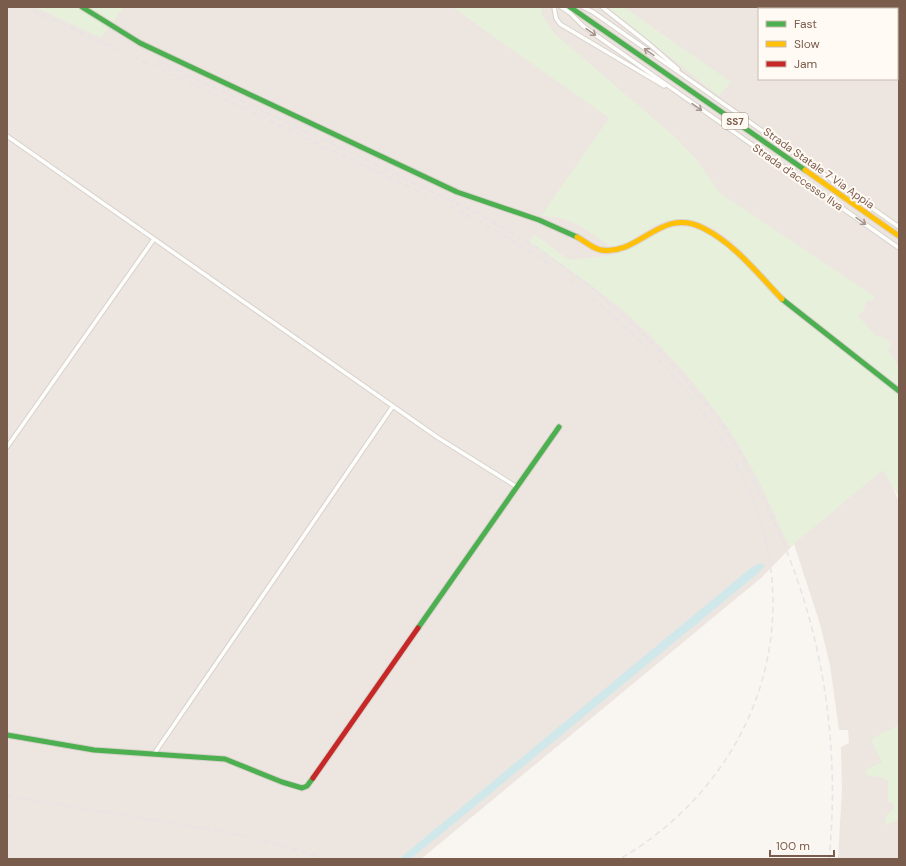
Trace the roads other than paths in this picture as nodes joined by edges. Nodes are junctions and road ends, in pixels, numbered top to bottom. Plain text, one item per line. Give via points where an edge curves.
1 (82, 7) edge
2 (554, 7) edge
3 (561, 7) edge
4 (570, 7) edge
5 (583, 7) edge
6 (602, 7) edge
7 (692, 81) junction
8 (683, 96) junction
9 (7, 136) edge
10 (899, 227) edge
11 (899, 236) edge
12 (154, 239) junction
13 (899, 248) edge
14 (899, 391) edge
15 (393, 406) junction
16 (559, 427) dead end
17 (7, 447) edge
18 (517, 486) junction
19 (7, 735) edge
20 (154, 754) junction

1 - 14 street via 140,44 457,192 539,220 599,250 614,251 626,248 656,228 670,224 695,224 707,229 727,242 788,305
2 - 8 street via 560,24
3 -> 8 street, Strada d'accesso Ilva via 583,26
4 - 11 street, Strada Statale 7 Via Appia / SS7
7 -> 5 street, Strada d'accesso Ilva
6 - 7 street
7 - 10 street, Strada d'accesso Ilva
8 -> 13 street, Strada d'accesso Ilva
9 - 12 street
12 - 15 street
12 - 17 street
15 - 18 street
15 - 20 street
16 - 18 street
18 - 20 street via 306,786 302,788 282,782 225,759
19 - 20 street via 94,750

